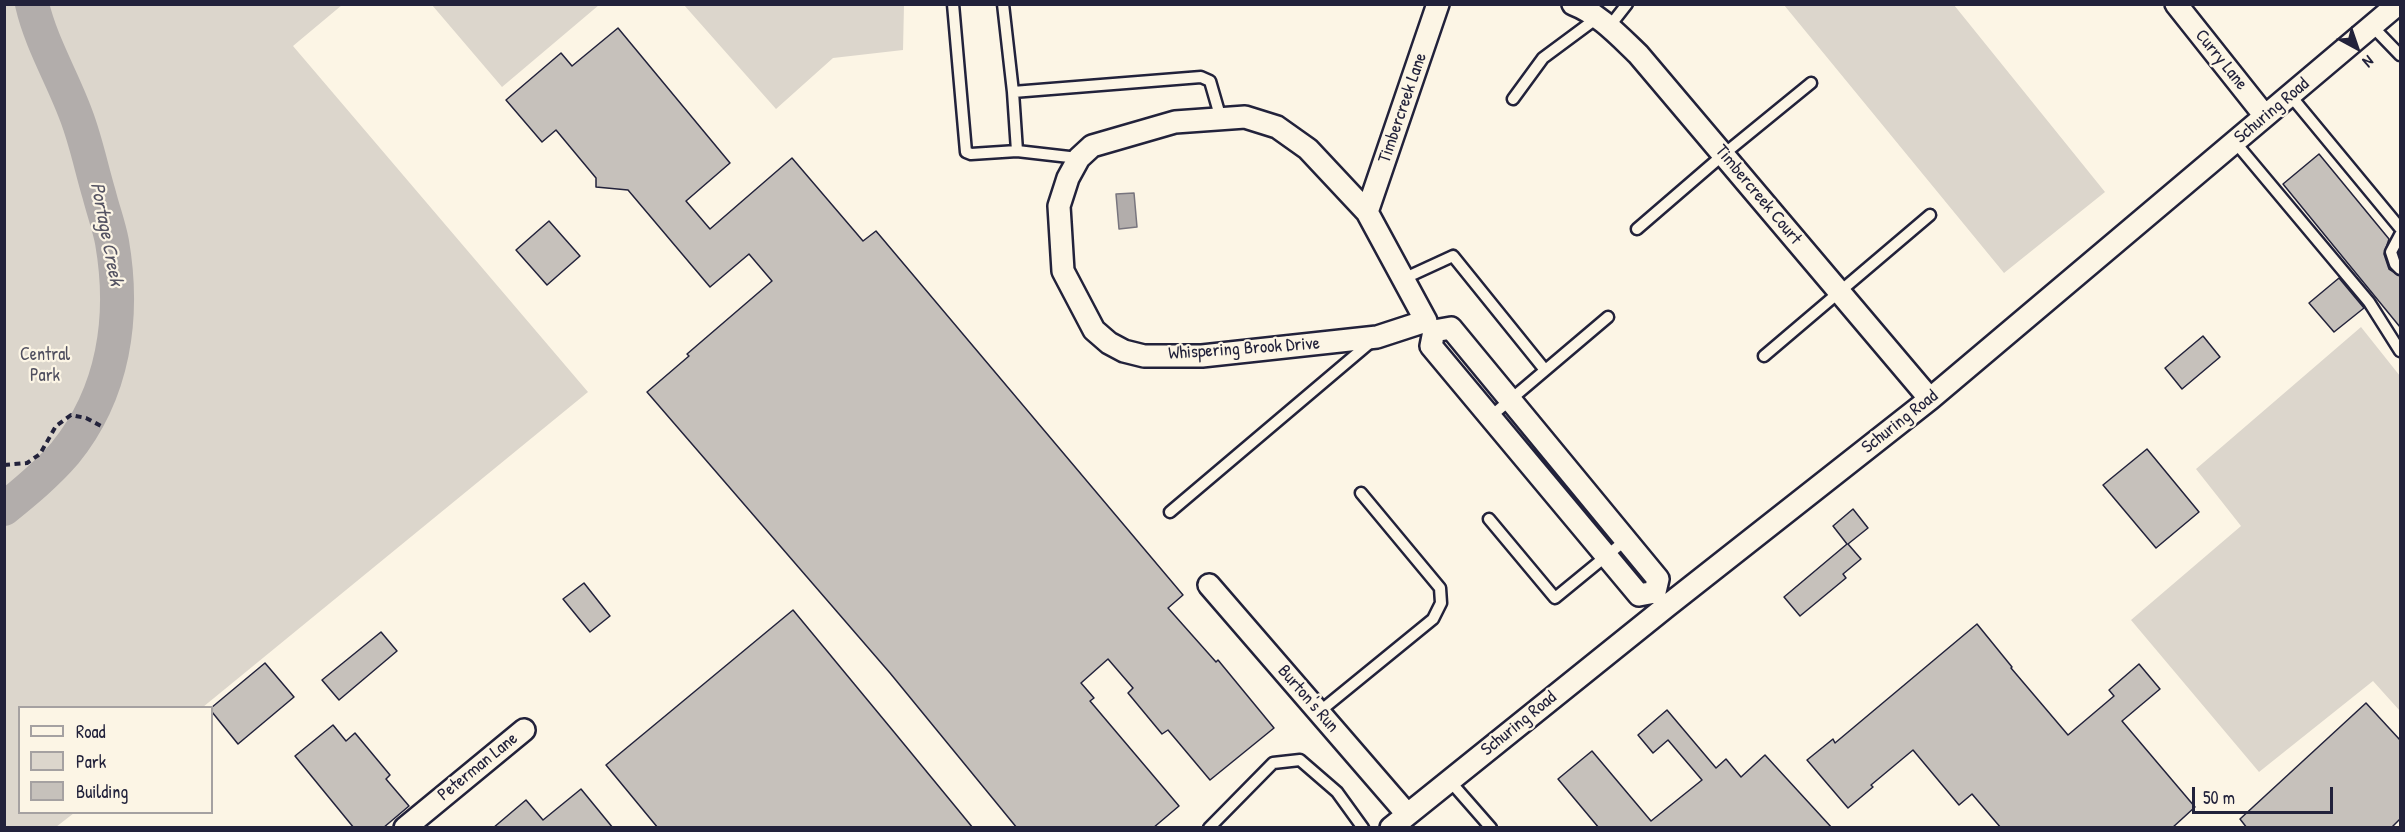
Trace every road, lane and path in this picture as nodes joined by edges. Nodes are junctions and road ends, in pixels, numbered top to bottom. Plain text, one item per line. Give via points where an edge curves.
1 (953, 4) edge
2 (1003, 4) edge
3 (1438, 4) edge
4 (1574, 4) edge
5 (1627, 4) edge
6 (2176, 4) edge
7 (2398, 4) edge
8 (1603, 22) junction
9 (2372, 26) junction
10 (2400, 55) edge
11 (1811, 83) dead end
12 (1013, 92) junction
13 (2290, 95) junction
14 (1513, 99) dead end
15 (2265, 116) junction
16 (1221, 119) junction
17 (2235, 142) junction
18 (1017, 151) junction
19 (1724, 154) junction
20 (1078, 158) junction
21 (1366, 212) junction
22 (1930, 215) dead end
23 (2400, 228) edge
24 (1637, 229) dead end
25 (2400, 235) edge
26 (2400, 269) edge
27 (1403, 279) junction
28 (1840, 291) junction
29 (1608, 317) dead end
30 (1430, 326) junction
31 (1377, 337) junction
32 (2400, 351) edge
33 (1764, 356) dead end
34 (1545, 370) junction
35 (1930, 399) junction
36 (1510, 400) junction
37 (1490, 417) junction
38 (103, 428) dead end
39 (4, 465) edge
40 (1361, 493) dead end
41 (1170, 512) dead end
42 (1489, 519) dead end
43 (1627, 539) junction
44 (1605, 556) junction
45 (1209, 585) dead end
46 (1661, 599) junction
47 (1320, 712) junction
48 (524, 730) dead end
49 (1449, 780) junction
50 (1407, 814) junction
51 (405, 828) edge
52 (1209, 828) edge
53 (1363, 828) edge
54 (1391, 828) edge
55 (1491, 828) edge

1 - 18 lane via 966,152
2 - 12 lane
3 - 21 street, Timbercreek Lane
4 - 8 street, Timbercreek Court
5 - 8 lane
6 - 15 street, Curry Lane
7 - 9 street, Schuring Road
8 - 14 lane via 1543,57
8 - 19 street, Timbercreek Court via 1638,54
9 - 10 lane
9 - 13 street, Schuring Road
11 - 19 lane
12 - 16 lane via 1201,77 1213,87
12 - 18 lane
13 - 15 street, Schuring Road
13 - 23 lane
15 - 17 street, Schuring Road
16 - 20 street via 1176,122 1092,146
16 - 21 street via 1245,117 1277,127 1308,149
17 - 32 lane via 2369,302
17 - 35 street, Schuring Road
18 - 20 lane
19 - 24 lane
19 - 28 street, Timbercreek Court
20 - 31 street, Whispering Brook Drive via 1059,206 1064,271 1094,330 1109,343 1144,356 1202,356
21 - 27 street
22 - 28 lane
25 - 26 lane via 2391,252
27 - 30 street
27 - 34 lane via 1453,256
28 - 33 lane
28 - 35 street, Timbercreek Court
29 - 34 lane
30 - 31 street, Whispering Brook Drive
30 - 36 street via 1451,328
30 - 37 street via 1431,346
31 - 41 lane
34 - 36 lane
35 - 46 street, Schuring Road
36 - 37 lane
36 - 43 street
37 - 44 street
38 - 39 path via 71,415 56,426 40,454 27,463
40 - 47 lane via 1440,588 1441,603 1433,619
42 - 44 lane via 1556,598
43 - 44 lane
43 - 46 street via 1658,579
44 - 46 street via 1639,595
45 - 47 street, Burton's Run
46 - 49 street, Schuring Road
47 - 50 street, Burton's Run
48 - 51 street, Peterman Lane
49 - 50 street, Schuring Road
49 - 55 lane
50 - 54 street, Schuring Road
52 - 53 lane via 1272,763 1300,760 1337,792

